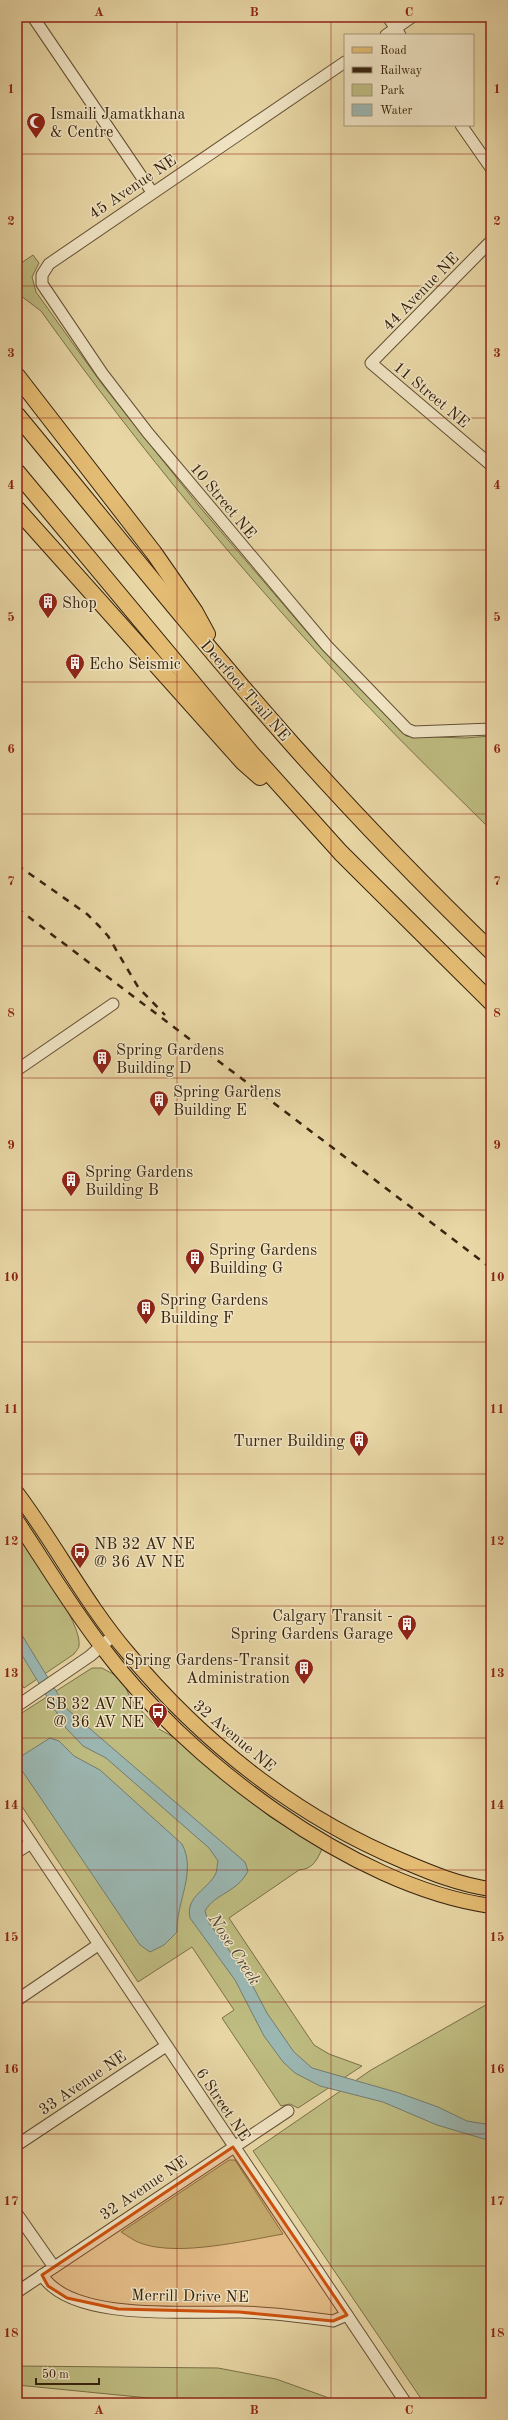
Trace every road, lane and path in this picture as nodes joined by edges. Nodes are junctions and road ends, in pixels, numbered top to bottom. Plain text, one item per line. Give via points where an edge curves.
1 (33, 17) edge
2 (388, 17) edge
3 (412, 17) edge
4 (398, 32) edge
5 (344, 63) edge
6 (462, 126) edge
7 (491, 168) edge
8 (152, 192) junction
9 (491, 241) edge
10 (42, 275) joint
11 (371, 363) joint
12 (17, 376) edge
13 (17, 415) edge
14 (491, 465) edge
15 (17, 472) edge
16 (17, 509) edge
17 (226, 668) junction
18 (491, 729) edge
19 (341, 853) junction
20 (491, 951) edge
21 (491, 1002) edge
22 (113, 1004) dead end
23 (17, 1070) edge
24 (17, 1493) edge
25 (17, 1522) edge
26 (114, 1636) junction
27 (101, 1647) junction
28 (21, 1703) edge
29 (17, 1822) edge
30 (31, 1843) junction
31 (17, 1852) edge
32 (491, 1889) edge
33 (491, 1906) edge
34 (98, 1946) junction
35 (17, 2000) edge
36 (166, 2046) junction
37 (288, 2111) dead end
38 (17, 2145) edge
39 (233, 2147) junction
40 (17, 2214) edge
41 (54, 2267) junction
42 (42, 2275) junction
43 (17, 2292) edge
44 (347, 2315) junction
45 (406, 2403) edge

1 - 8 street
2 - 4 street
3 - 4 street
5 - 8 street, 45 Avenue NE
6 - 7 street
8 - 10 street, 45 Avenue NE via 49,264
9 - 11 street, 44 Avenue NE
10 - 18 street, 10 Street NE via 42,284 47,294 148,433 327,646 406,729 414,732
11 - 14 street, 11 Street NE
12 - 17 highway via 154,553 195,612
13 - 17 highway, Deerfoot Trail NE
15 - 19 highway via 251,753
16 - 19 highway via 243,762
17 - 20 highway, Deerfoot Trail NE via 400,862
19 - 21 highway
22 - 23 street
24 - 26 main road, 32 Avenue NE
25 - 27 main road, 32 Avenue NE
26 - 27 street
26 - 32 main road, 32 Avenue NE via 173,1704 211,1740 286,1798 335,1828 382,1852 466,1884
27 - 28 street
27 - 33 main road, 32 Avenue NE via 203,1756 278,1813 370,1866 463,1901
29 - 30 street, 6 Street NE
30 - 31 street
30 - 34 street, 6 Street NE
34 - 35 street
34 - 36 street, 6 Street NE
36 - 38 street, 33 Avenue NE
36 - 39 street, 6 Street NE
37 - 39 street, 32 Avenue NE
39 - 41 street, 32 Avenue NE
39 - 44 street, 6 Street NE
40 - 41 street
41 - 42 street, 32 Avenue NE
42 - 43 street, 32 Avenue NE
42 - 44 street, Merrill Drive NE via 49,2287 68,2298 118,2309 174,2313 239,2312 333,2321
44 - 45 street, 6 Street NE

